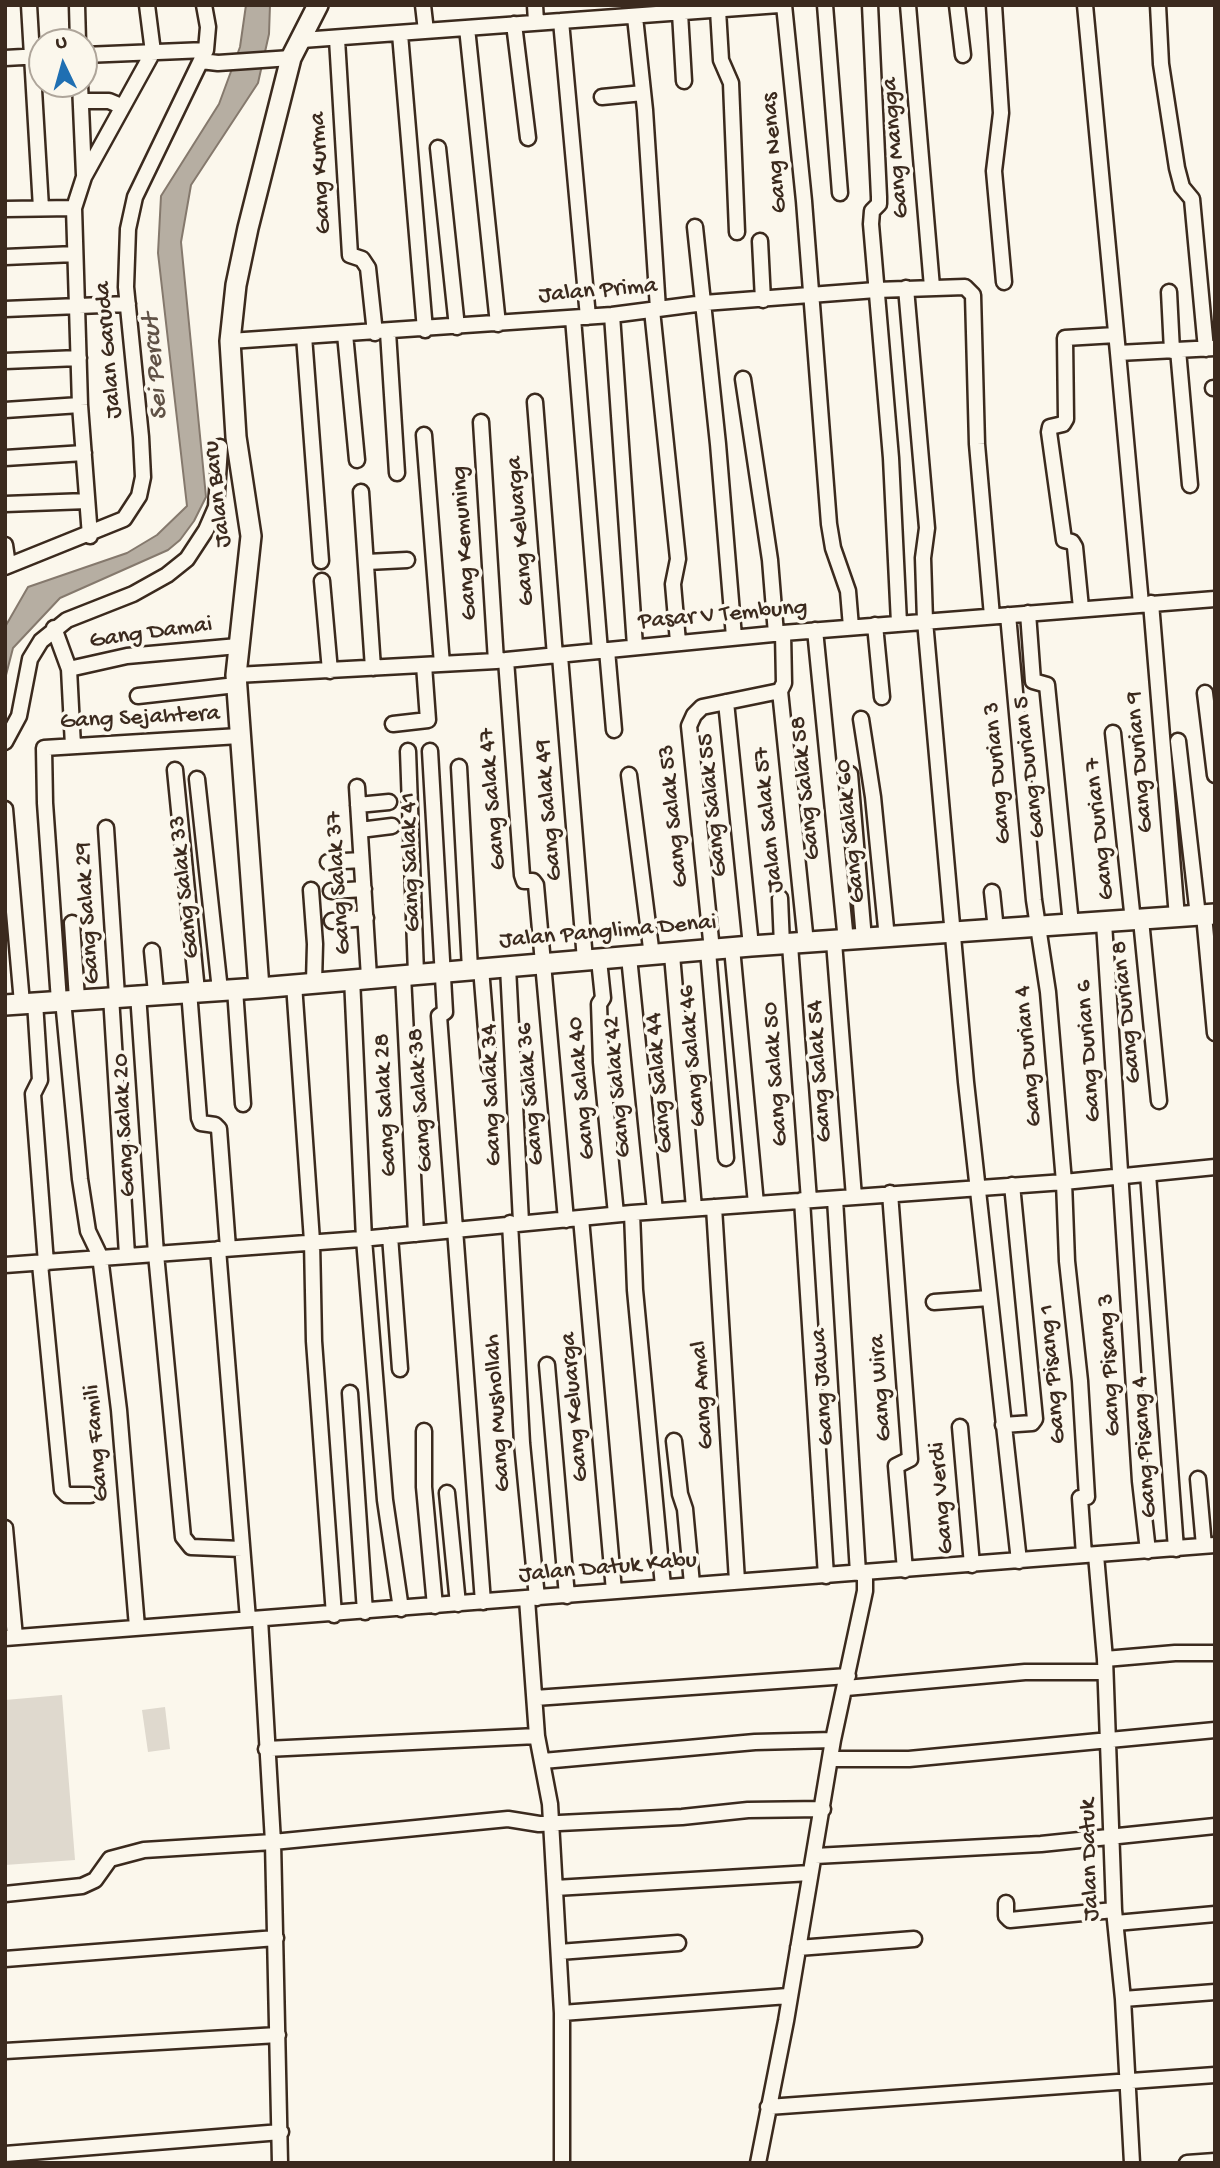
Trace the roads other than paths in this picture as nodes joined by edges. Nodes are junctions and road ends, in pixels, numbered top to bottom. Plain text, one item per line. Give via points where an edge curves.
1 (29, 5) edge
2 (78, 5) edge
3 (147, 5) edge
4 (204, 5) edge
5 (318, 5) edge
6 (423, 5) edge
7 (535, 5) edge
8 (781, 5) edge
9 (825, 5) edge
10 (870, 5) edge
11 (908, 5) edge
12 (957, 5) edge
13 (994, 5) edge
14 (1085, 5) edge
15 (1158, 5) edge
16 (771, 6) edge
17 (738, 7) edge
18 (698, 8) edge
19 (653, 10) edge
20 (718, 10) junction
21 (680, 13) junction
22 (635, 17) junction
23 (561, 21) junction
24 (536, 22) junction
25 (514, 24) junction
26 (33, 28) edge
27 (78, 28) edge
28 (467, 28) junction
29 (426, 31) junction
30 (400, 34) junction
31 (337, 39) junction
32 (302, 40) junction
33 (153, 52) junction
34 (98, 54) edge
35 (204, 55) junction
36 (963, 55) dead end
37 (28, 57) edge
38 (5, 58) edge
39 (285, 59) junction
40 (684, 81) dead end
41 (643, 93) junction
42 (602, 97) dead end
43 (38, 98) edge
44 (80, 98) edge
45 (80, 101) junction
46 (121, 106) junction
47 (528, 138) dead end
48 (439, 148) dead end
49 (84, 177) junction
50 (840, 193) dead end
51 (41, 208) junction
52 (74, 208) junction
53 (5, 209) edge
54 (695, 227) dead end
55 (737, 232) dead end
56 (760, 241) dead end
57 (75, 254) junction
58 (5, 257) edge
59 (1004, 282) dead end
60 (932, 287) junction
61 (906, 288) junction
62 (876, 290) junction
63 (1170, 292) dead end
64 (811, 297) junction
65 (763, 300) junction
66 (128, 303) junction
67 (704, 303) junction
68 (78, 306) junction
69 (5, 309) edge
70 (655, 310) junction
71 (612, 315) junction
72 (581, 317) junction
73 (498, 324) junction
74 (457, 327) junction
75 (425, 330) junction
76 (381, 332) junction
77 (345, 334) junction
78 (1116, 335) junction
79 (304, 336) junction
80 (230, 341) junction
81 (1210, 348) edge
82 (1175, 350) junction
83 (1118, 353) junction
84 (79, 358) junction
85 (5, 362) edge
86 (743, 379) dead end
87 (534, 402) dead end
88 (80, 405) junction
89 (5, 410) edge
90 (481, 422) dead end
91 (424, 435) dead end
92 (220, 447) dead end
93 (83, 453) junction
94 (5, 458) edge
95 (357, 460) dead end
96 (397, 473) dead end
97 (1190, 485) dead end
98 (361, 492) dead end
99 (87, 500) junction
100 (5, 504) edge
101 (90, 536) junction
102 (5, 545) edge
103 (407, 560) dead end
104 (321, 561) dead end
105 (367, 562) junction
106 (7, 566) edge
107 (322, 581) dead end
108 (1215, 599) edge
109 (1146, 604) junction
110 (1081, 608) junction
111 (1028, 613) junction
112 (1008, 615) junction
113 (992, 616) junction
114 (925, 621) junction
115 (899, 623) junction
116 (875, 625) junction
117 (54, 628) junction
118 (851, 628) junction
119 (814, 630) junction
120 (779, 633) junction
121 (734, 637) junction
122 (678, 642) junction
123 (238, 646) junction
124 (635, 646) junction
125 (603, 651) junction
126 (557, 656) junction
127 (501, 661) junction
128 (442, 664) junction
129 (424, 666) junction
130 (373, 668) junction
131 (69, 669) junction
132 (330, 671) junction
133 (236, 680) junction
134 (779, 691) junction
135 (1205, 693) dead end
136 (138, 696) dead end
137 (882, 697) dead end
138 (726, 702) junction
139 (861, 719) dead end
140 (393, 724) dead end
141 (614, 730) dead end
142 (1113, 733) dead end
143 (239, 736) junction
144 (1178, 741) dead end
145 (5, 742) edge
146 (73, 746) junction
147 (408, 751) dead end
148 (430, 751) dead end
149 (459, 766) dead end
150 (175, 770) dead end
151 (850, 774) dead end
152 (629, 775) dead end
153 (1215, 775) edge
154 (197, 779) dead end
155 (357, 787) dead end
156 (389, 802) dead end
157 (358, 806) junction
158 (5, 810) edge
159 (392, 826) dead end
160 (106, 828) dead end
161 (359, 830) junction
162 (362, 860) junction
163 (328, 862) dead end
164 (364, 889) junction
165 (311, 890) dead end
166 (331, 891) dead end
167 (992, 892) dead end
168 (780, 898) dead end
169 (1206, 915) edge
170 (1177, 917) junction
171 (366, 918) junction
172 (332, 920) dead end
173 (1137, 920) junction
174 (72, 923) dead end
175 (1104, 923) junction
176 (1071, 924) junction
177 (1040, 926) junction
178 (996, 930) junction
179 (955, 933) junction
180 (887, 938) junction
181 (848, 941) junction
182 (793, 944) junction
183 (726, 949) junction
184 (152, 951) dead end
185 (672, 955) junction
186 (652, 956) junction
187 (629, 957) junction
188 (592, 960) junction
189 (544, 965) junction
190 (508, 967) junction
191 (475, 968) junction
192 (440, 972) junction
193 (409, 974) junction
194 (360, 978) junction
195 (314, 982) junction
196 (294, 984) junction
197 (259, 988) junction
198 (228, 990) junction
199 (193, 991) junction
200 (147, 994) junction
201 (114, 996) junction
202 (66, 1000) junction
203 (21, 1003) edge
204 (1215, 1032) edge
205 (489, 1067) dead end
206 (1159, 1101) dead end
207 (243, 1104) dead end
208 (726, 1158) dead end
209 (1215, 1167) edge
210 (1148, 1174) junction
211 (1122, 1176) junction
212 (1064, 1182) junction
213 (1012, 1185) junction
214 (976, 1187) junction
215 (890, 1193) junction
216 (854, 1197) junction
217 (835, 1199) junction
218 (806, 1200) junction
219 (756, 1203) junction
220 (714, 1207) junction
221 (694, 1208) junction
222 (655, 1212) junction
223 (632, 1213) junction
224 (616, 1214) junction
225 (573, 1219) junction
226 (516, 1223) junction
227 (453, 1228) junction
228 (416, 1234) junction
229 (390, 1236) junction
230 (364, 1239) junction
231 (312, 1241) junction
232 (223, 1248) junction
233 (156, 1254) junction
234 (127, 1255) junction
235 (100, 1256) junction
236 (5, 1257) edge
237 (43, 1263) junction
238 (6, 1265) edge
239 (989, 1298) junction
240 (934, 1302) dead end
241 (547, 1365) dead end
242 (400, 1368) dead end
243 (349, 1394) dead end
244 (1003, 1425) junction
245 (960, 1427) dead end
246 (424, 1431) dead end
247 (674, 1441) dead end
248 (1198, 1479) dead end
249 (447, 1493) dead end
250 (90, 1495) dead end
251 (5, 1528) edge
252 (1209, 1546) edge
253 (242, 1549) junction
254 (1176, 1549) junction
255 (1148, 1551) junction
256 (1090, 1555) junction
257 (1019, 1561) junction
258 (972, 1565) junction
259 (905, 1570) junction
260 (826, 1576) junction
261 (863, 1577) junction
262 (737, 1581) junction
263 (692, 1584) junction
264 (663, 1586) junction
265 (614, 1591) junction
266 (567, 1596) junction
267 (483, 1602) junction
268 (458, 1604) junction
269 (529, 1605) junction
270 (435, 1606) junction
271 (401, 1609) junction
272 (365, 1612) junction
273 (334, 1615) junction
274 (254, 1619) junction
275 (137, 1627) junction
276 (10, 1637) edge
277 (1215, 1653) edge
278 (1104, 1666) junction
279 (847, 1682) junction
280 (536, 1698) junction
281 (1215, 1730) edge
282 (537, 1736) junction
283 (833, 1740) junction
284 (1109, 1742) junction
285 (266, 1749) junction
286 (831, 1759) junction
287 (542, 1761) junction
288 (823, 1809) junction
289 (551, 1822) junction
290 (1215, 1826) edge
291 (1112, 1835) junction
292 (273, 1842) junction
293 (815, 1856) junction
294 (810, 1873) junction
295 (555, 1888) junction
296 (5, 1894) edge
297 (1006, 1903) dead end
298 (1215, 1914) edge
299 (1115, 1917) junction
300 (276, 1938) junction
301 (914, 1939) dead end
302 (678, 1943) dead end
303 (797, 1948) junction
304 (559, 1952) junction
305 (5, 1959) edge
306 (1215, 1992) edge
307 (789, 1996) junction
308 (1123, 1999) junction
309 (562, 2013) junction
310 (278, 2035) junction
311 (5, 2051) edge
312 (1215, 2075) edge
313 (1128, 2081) junction
314 (768, 2107) junction
315 (281, 2132) junction
316 (5, 2154) edge
317 (1215, 2161) edge
318 (280, 2163) edge
319 (562, 2163) edge
320 (758, 2163) edge
321 (1132, 2163) edge
322 (1187, 2163) edge

1 - 26 street
2 - 27 street
3 - 33 street
4 - 35 street via 209,37
5 - 32 main road, Jalan Baru
6 - 29 street
7 - 24 street
8 - 16 street
8 - 64 street, Gang Nenas
9 - 50 street
10 - 62 street via 879,197 871,224
11 - 60 street, Gang Mangga
12 - 36 street
13 - 59 street via 1001,113 994,171
14 - 78 street, Gang Durian 9
15 - 81 street via 1161,64 1177,168 1182,187 1192,199
16 - 17 street
17 - 20 street
18 - 20 street
18 - 21 street
19 - 21 street
19 - 22 street
20 - 55 street via 721,60 731,83
21 - 40 street
22 - 23 street
22 - 41 street
23 - 24 street
23 - 72 street
24 - 25 street
25 - 28 street
25 - 47 street
28 - 29 street
28 - 73 street
29 - 30 street
30 - 31 street
30 - 75 street
31 - 32 street
31 - 76 street, Gang Kurma via 349,255 362,258 368,268
32 - 39 main road, Jalan Baru
33 - 34 street
33 - 35 street
33 - 46 street
35 - 39 street via 218,63
35 - 66 street, Jalan Garuda via 132,206 126,240
37 - 38 street
39 - 80 main road, Jalan Baru via 236,285
41 - 42 street
41 - 70 street
43 - 51 street
44 - 45 street
45 - 46 street via 109,101
45 - 49 street
46 - 49 street
48 - 74 street
49 - 52 street
51 - 52 street
51 - 53 street
52 - 57 street
54 - 67 street
56 - 65 street
57 - 58 street
57 - 68 street
60 - 61 street, Jalan Prima
60 - 113 street, Jalan Prima via 957,286 973,295 977,444
61 - 62 street, Jalan Prima
61 - 114 street via 927,528
62 - 64 street, Jalan Prima
62 - 115 street
63 - 82 street
64 - 65 street, Jalan Prima
64 - 118 street, Gang Nenas via 829,524 848,591
65 - 67 street, Jalan Prima
66 - 68 street
66 - 101 street, Jalan Garuda via 142,484 124,519
67 - 70 street, Jalan Prima
67 - 121 street
68 - 69 street
68 - 84 street
70 - 71 street, Jalan Prima
70 - 122 street via 678,559 673,590
71 - 72 street, Jalan Prima
71 - 124 street
72 - 73 street, Jalan Prima
72 - 125 street
73 - 74 street, Jalan Prima
74 - 75 street, Jalan Prima
75 - 76 street, Jalan Prima
76 - 77 street, Jalan Prima
76 - 96 street
77 - 79 street, Jalan Prima
77 - 95 street
78 - 83 street, Gang Durian 9
78 - 110 street via 1065,338 1066,419 1049,432 1064,540 1075,547
79 - 80 street, Jalan Prima
79 - 104 street
80 - 123 main road, Jalan Baru via 236,437 251,536
81 - 82 street
82 - 83 street
82 - 97 street
83 - 109 street, Gang Durian 9
84 - 85 street
84 - 88 street
86 - 120 street, Jalan Salak 57
87 - 126 street, Gang Keluarga
88 - 89 street
88 - 93 street
90 - 127 street, Gang Kemuning
91 - 128 street
92 - 117 street via 216,507 187,559 134,594
93 - 94 street
93 - 99 street
98 - 105 street
99 - 100 street
99 - 101 street
101 - 106 street, Jalan Garuda
102 - 106 street
103 - 105 street
105 - 130 street
107 - 132 street
108 - 109 street, Pasar V Tembung
109 - 110 street, Pasar V Tembung
109 - 170 street, Gang Durian 9
110 - 111 street, Pasar V Tembung
111 - 112 street, Pasar V Tembung
111 - 176 street, Gang Durian 5 via 1032,679 1047,685
112 - 113 street, Pasar V Tembung
112 - 177 street, Gang Durian 3
113 - 114 street, Pasar V Tembung
114 - 115 street, Pasar V Tembung
114 - 179 street
115 - 116 street, Pasar V Tembung
116 - 118 street, Pasar V Tembung
116 - 137 street
117 - 131 street
117 - 145 street via 33,649 19,716
118 - 119 street, Pasar V Tembung
119 - 120 street, Pasar V Tembung
119 - 181 street, Gang Salak 58
120 - 121 street, Pasar V Tembung
120 - 134 street, Jalan Salak 57 via 784,675
121 - 122 street, Pasar V Tembung
122 - 124 street, Pasar V Tembung
123 - 131 street, Gang Damai via 127,656
123 - 133 main road, Jalan Baru
124 - 125 street, Pasar V Tembung
125 - 126 street, Pasar V Tembung
125 - 141 street
126 - 127 street, Pasar V Tembung
126 - 188 street, Gang Salak 49
127 - 128 street, Pasar V Tembung
127 - 189 street, Gang Salak 47 via 522,875 524,881 536,885
128 - 129 street, Pasar V Tembung
129 - 130 street, Pasar V Tembung
129 - 140 street via 428,720
130 - 132 street, Pasar V Tembung
131 - 146 street
132 - 133 street, Pasar V Tembung
133 - 136 street, Pasar V Tembung
133 - 143 main road, Jalan Baru
134 - 138 street, Gang Salak 53
134 - 182 street, Jalan Salak 57
135 - 153 street
138 - 183 street, Gang Salak 55
138 - 183 street, Gang Salak 53 via 702,707 689,726
139 - 180 street, Gang Salak 60
142 - 173 street, Gang Durian 7
143 - 146 street, Gang Sejahtera
143 - 197 main road, Jalan Baru
144 - 169 street
146 - 202 street, Gang Sejahtera via 44,748 45,803
147 - 193 street, Gang Salak 28
148 - 192 street, Gang Salak 41
149 - 191 street
150 - 199 street
151 - 181 street
152 - 186 street
154 - 198 street, Gang Salak 33
155 - 157 street, Gang Salak 37
156 - 157 street
157 - 161 street, Gang Salak 37
158 - 203 street
159 - 161 street
160 - 201 street, Gang Salak 29
161 - 162 street, Gang Salak 37
162 - 163 street
162 - 164 street, Gang Salak 37
164 - 166 street
164 - 171 street, Gang Salak 37
165 - 195 street
167 - 178 street
168 - 182 street
169 - 170 main road, Jalan Panglima Denai
169 - 204 street
170 - 173 main road, Jalan Panglima Denai
171 - 172 street
171 - 194 street, Gang Salak 37
173 - 175 main road, Jalan Panglima Denai
173 - 206 street, Gang Durian 8
174 - 202 street
175 - 176 main road, Jalan Panglima Denai
175 - 211 street, Gang Durian 6
176 - 177 main road, Jalan Panglima Denai
177 - 178 main road, Jalan Panglima Denai
177 - 212 street, Gang Durian 4
178 - 179 main road, Jalan Panglima Denai
179 - 180 main road, Jalan Panglima Denai
179 - 214 street
180 - 181 main road, Jalan Panglima Denai
181 - 182 main road, Jalan Panglima Denai
181 - 216 street, Gang Salak 54
182 - 183 main road, Jalan Panglima Denai
182 - 218 street, Gang Salak 50
183 - 185 main road, Jalan Panglima Denai
183 - 208 street, Gang Salak 46
183 - 219 street
184 - 200 street, Gang Salak 20
185 - 186 main road, Jalan Panglima Denai
185 - 221 street, Gang Salak 44
186 - 187 main road, Jalan Panglima Denai
187 - 188 main road, Jalan Panglima Denai
187 - 222 street, Gang Salak 42
188 - 189 main road, Jalan Panglima Denai
188 - 224 street, Gang Salak 40 via 603,998 599,1004 601,1062
189 - 190 main road, Jalan Panglima Denai
189 - 225 street, Gang Salak 36
190 - 191 main road, Jalan Panglima Denai
190 - 226 street, Gang Salak 34
191 - 192 main road, Jalan Panglima Denai
191 - 205 street
192 - 193 main road, Jalan Panglima Denai
192 - 227 street, Gang Salak 38
193 - 194 main road, Jalan Panglima Denai
193 - 228 street, Gang Salak 28
194 - 195 main road, Jalan Panglima Denai
194 - 230 street, Gang Salak 37
195 - 196 main road, Jalan Panglima Denai
196 - 197 main road, Jalan Panglima Denai
196 - 231 street
197 - 198 main road, Jalan Panglima Denai
198 - 199 main road, Jalan Panglima Denai
198 - 207 street, Gang Salak 33
199 - 200 main road, Jalan Panglima Denai
199 - 232 street via 199,1118 219,1129
200 - 201 main road, Jalan Panglima Denai
200 - 233 street, Gang Salak 20
201 - 202 main road, Jalan Panglima Denai
201 - 234 street, Gang Salak 29
202 - 203 main road, Jalan Panglima Denai
202 - 235 street, Gang Famili via 79,1180 88,1231
203 - 237 street via 40,1080 33,1094
209 - 210 street
210 - 211 street
210 - 254 street, Gang Pisang 4
211 - 212 street
211 - 255 street, Gang Pisang 3
212 - 213 street
212 - 256 street, Gang Pisang 1 via 1087,1497 1080,1498
213 - 214 street
213 - 244 street via 1035,1419
214 - 215 street
214 - 239 street
215 - 216 street
215 - 259 street, Gang Wira via 910,1455 910,1460 896,1466
216 - 217 street
217 - 218 street
217 - 261 street, Gang Jawa
218 - 219 street
218 - 260 street, Gang Salak 50
219 - 220 street
220 - 221 street
220 - 262 street, Gang Amal
221 - 222 street
222 - 223 street
223 - 224 street
223 - 264 street
224 - 225 street
225 - 226 street
225 - 265 street, Gang Keluarga
226 - 227 street
226 - 269 street, Gang Mushollah
227 - 228 street
227 - 267 street, Gang Salak 38
228 - 229 street
229 - 230 street
229 - 242 street
230 - 231 street
230 - 271 street, Gang Salak 37 via 384,1500
231 - 232 street
231 - 273 street via 314,1341
232 - 233 street
232 - 253 street
233 - 234 street
233 - 253 street, Gang Salak 20 via 183,1537 191,1547
234 - 235 street
235 - 237 street
235 - 275 street, Gang Famili via 119,1410
236 - 238 street
237 - 238 street
237 - 250 street via 62,1490
239 - 240 street
239 - 244 street
241 - 266 street
243 - 272 street
244 - 257 street
245 - 258 street, Gang Verdi
246 - 270 street via 424,1487
247 - 263 street
248 - 252 street
249 - 268 street
251 - 276 street
252 - 254 street, Jalan Datuk Kabu
253 - 274 street
254 - 255 street, Jalan Datuk Kabu
255 - 256 street, Jalan Datuk Kabu
256 - 257 street, Jalan Datuk Kabu
256 - 278 street, Jalan Datuk
257 - 258 street, Jalan Datuk Kabu
258 - 259 street, Jalan Datuk Kabu
259 - 261 street, Jalan Datuk Kabu
260 - 261 street, Jalan Datuk Kabu
260 - 262 street, Jalan Datuk Kabu
261 - 279 street, Gang Jawa
262 - 263 street, Jalan Datuk Kabu
263 - 264 street, Jalan Datuk Kabu
264 - 265 street, Jalan Datuk Kabu
265 - 266 street, Jalan Datuk Kabu
266 - 269 street, Jalan Datuk Kabu
267 - 268 street, Jalan Datuk Kabu
267 - 269 street, Jalan Datuk Kabu
268 - 270 street, Jalan Datuk Kabu
269 - 280 street, Gang Mushollah
270 - 271 street, Jalan Datuk Kabu
271 - 272 street, Jalan Datuk Kabu
272 - 273 street, Jalan Datuk Kabu
273 - 274 street, Jalan Datuk Kabu
274 - 275 street, Jalan Datuk Kabu
274 - 285 street via 266,1683
275 - 276 street, Jalan Datuk Kabu
277 - 278 street via 1175,1653
278 - 279 street
278 - 284 street, Jalan Datuk
279 - 280 street
279 - 283 street, Gang Jawa
280 - 282 street, Gang Mushollah
281 - 284 street
282 - 285 street
282 - 287 street, Gang Mushollah
283 - 286 street, Gang Jawa
283 - 287 street via 755,1742
284 - 286 street via 909,1759
284 - 291 street, Jalan Datuk
285 - 292 street
286 - 288 street, Gang Jawa
287 - 289 street, Gang Mushollah
288 - 289 street
288 - 293 street, Gang Jawa
289 - 292 street via 508,1819
289 - 295 street, Gang Mushollah
290 - 291 street
291 - 293 street via 1041,1844
291 - 299 street, Jalan Datuk
292 - 296 street via 128,1852 110,1860 95,1880 82,1886
292 - 300 street
293 - 294 street, Gang Jawa
294 - 295 street
294 - 303 street, Gang Jawa
295 - 304 street, Gang Mushollah
297 - 299 street via 1010,1920
298 - 299 street
299 - 308 street, Jalan Datuk
300 - 305 street
300 - 310 street
301 - 303 street
302 - 304 street
303 - 307 street, Gang Jawa
304 - 309 street, Gang Mushollah
306 - 308 street
307 - 309 street
307 - 314 street, Gang Jawa
308 - 313 street, Jalan Datuk
309 - 319 street, Gang Mushollah
310 - 311 street
310 - 315 street
312 - 313 street
313 - 314 street
313 - 321 street, Jalan Datuk
314 - 320 street, Gang Jawa
315 - 316 street
315 - 318 street
317 - 322 street

